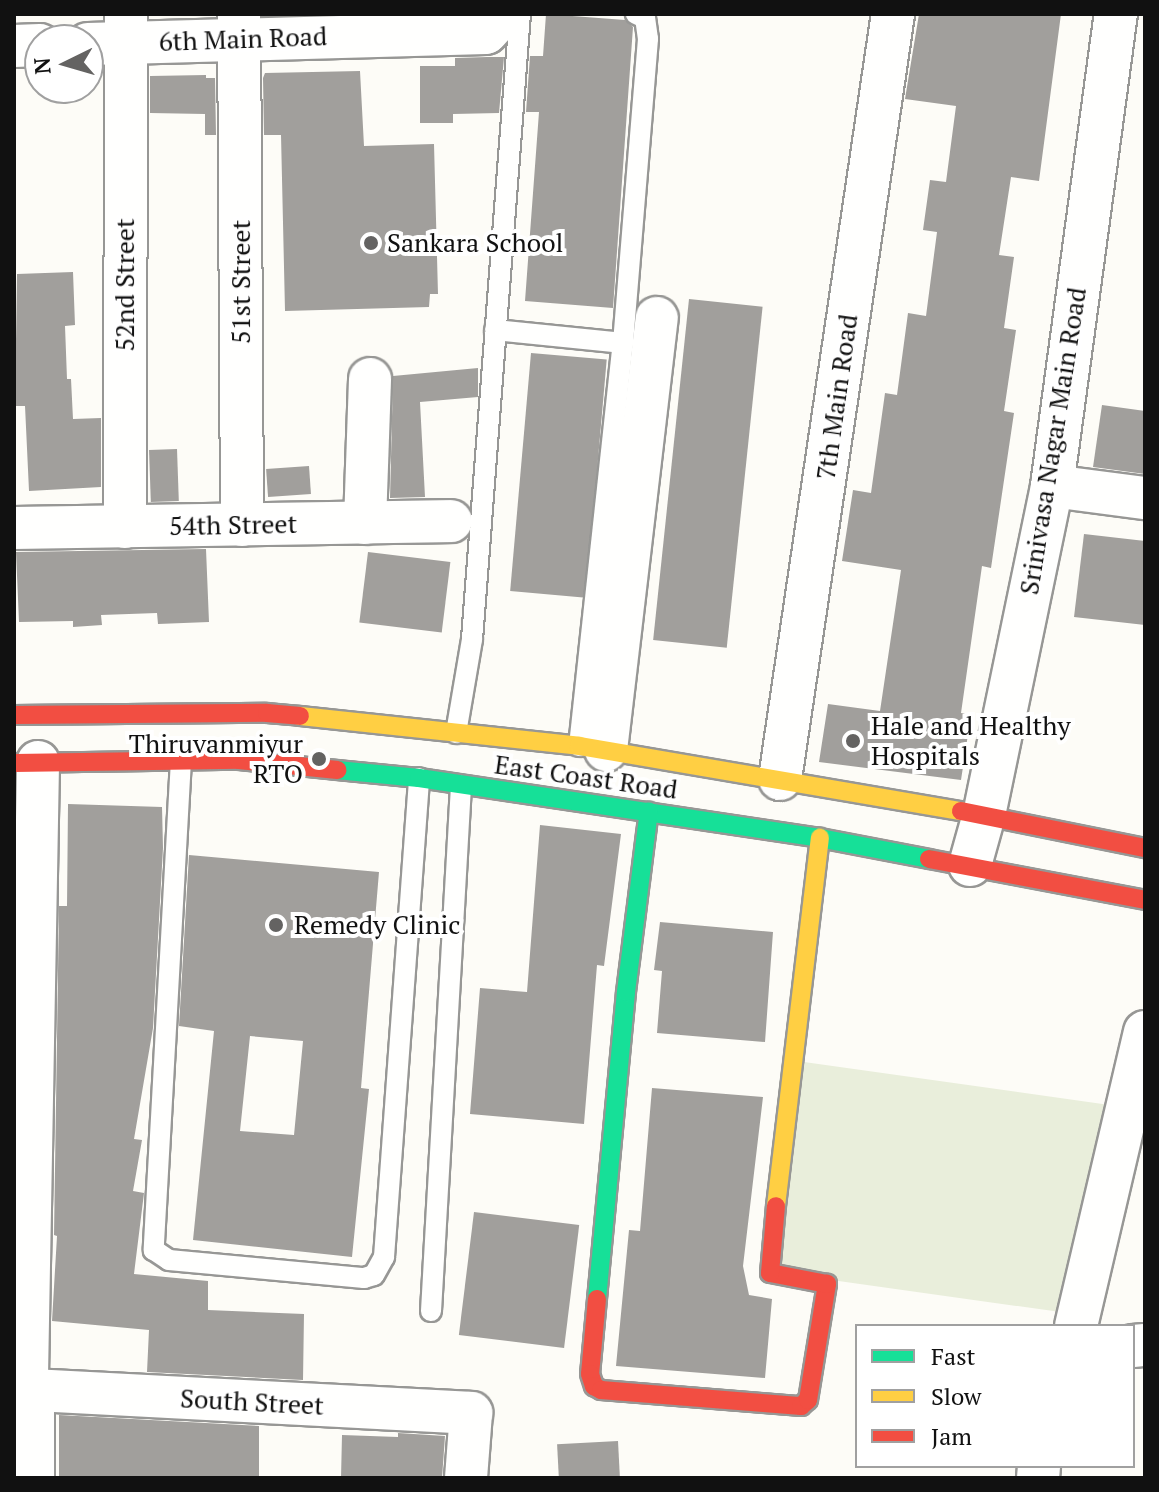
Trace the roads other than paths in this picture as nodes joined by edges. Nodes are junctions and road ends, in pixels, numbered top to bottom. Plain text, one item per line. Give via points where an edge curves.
1 (636, 14) edge
2 (893, 14) edge
3 (1116, 14) edge
4 (503, 19) edge
5 (363, 25) edge
6 (240, 27) edge
7 (113, 33) edge
8 (657, 318) dead end
9 (495, 330) junction
10 (623, 343) junction
11 (370, 379) dead end
12 (1052, 486) junction
13 (1145, 498) edge
14 (451, 521) dead end
15 (365, 523) junction
16 (242, 525) junction
17 (125, 527) junction
18 (14, 528) edge
19 (14, 715) edge
20 (456, 733) junction
21 (593, 748) junction
22 (181, 760) junction
23 (26, 763) edge
24 (419, 778) junction
25 (780, 779) junction
26 (461, 786) junction
27 (649, 811) junction
28 (984, 815) junction
29 (820, 838) junction
30 (1145, 848) edge
31 (970, 865) junction
32 (1145, 900) edge
33 (1145, 1032) edge
34 (431, 1311) dead end
35 (1077, 1324) edge
36 (25, 1381) edge
37 (33, 1478) edge
38 (466, 1478) edge

1 - 10 lane via 645,18 648,39
2 - 25 street, 7th Main Road
3 - 12 street, Srinivasa Nagar Main Road
4 - 5 street, 6th Main Road via 486,33
4 - 9 lane
5 - 6 street, 6th Main Road
6 - 7 street, 6th Main Road
6 - 16 street, 51st Street
7 - 17 street, 52nd Street
8 - 21 street
9 - 10 lane
9 - 20 lane via 472,639
10 - 21 lane
11 - 15 street
12 - 13 street
12 - 28 street, Srinivasa Nagar Main Road
14 - 15 street, 54th Street
15 - 16 street, 54th Street
16 - 17 street, 54th Street
17 - 18 street, 54th Street
19 - 20 main road, East Coast Road via 246,711
20 - 21 main road, East Coast Road
21 - 25 main road, East Coast Road
22 - 23 main road, East Coast Road
22 - 24 main road, East Coast Road via 239,760
22 - 24 lane via 154,1250 169,1260 364,1278 374,1275 384,1257
23 - 36 street
24 - 26 main road, East Coast Road
25 - 28 main road, East Coast Road
26 - 27 main road, East Coast Road
26 - 34 lane
27 - 29 main road, East Coast Road
27 - 29 main road via 626,992 590,1374 601,1390 801,1406 808,1400 827,1284 770,1273 768,1268
28 - 30 main road, East Coast Road
28 - 31 street, Srinivasa Nagar Main Road
29 - 31 main road, East Coast Road
31 - 32 main road, East Coast Road
33 - 35 street
36 - 37 street
36 - 38 street, South Street via 471,1413

